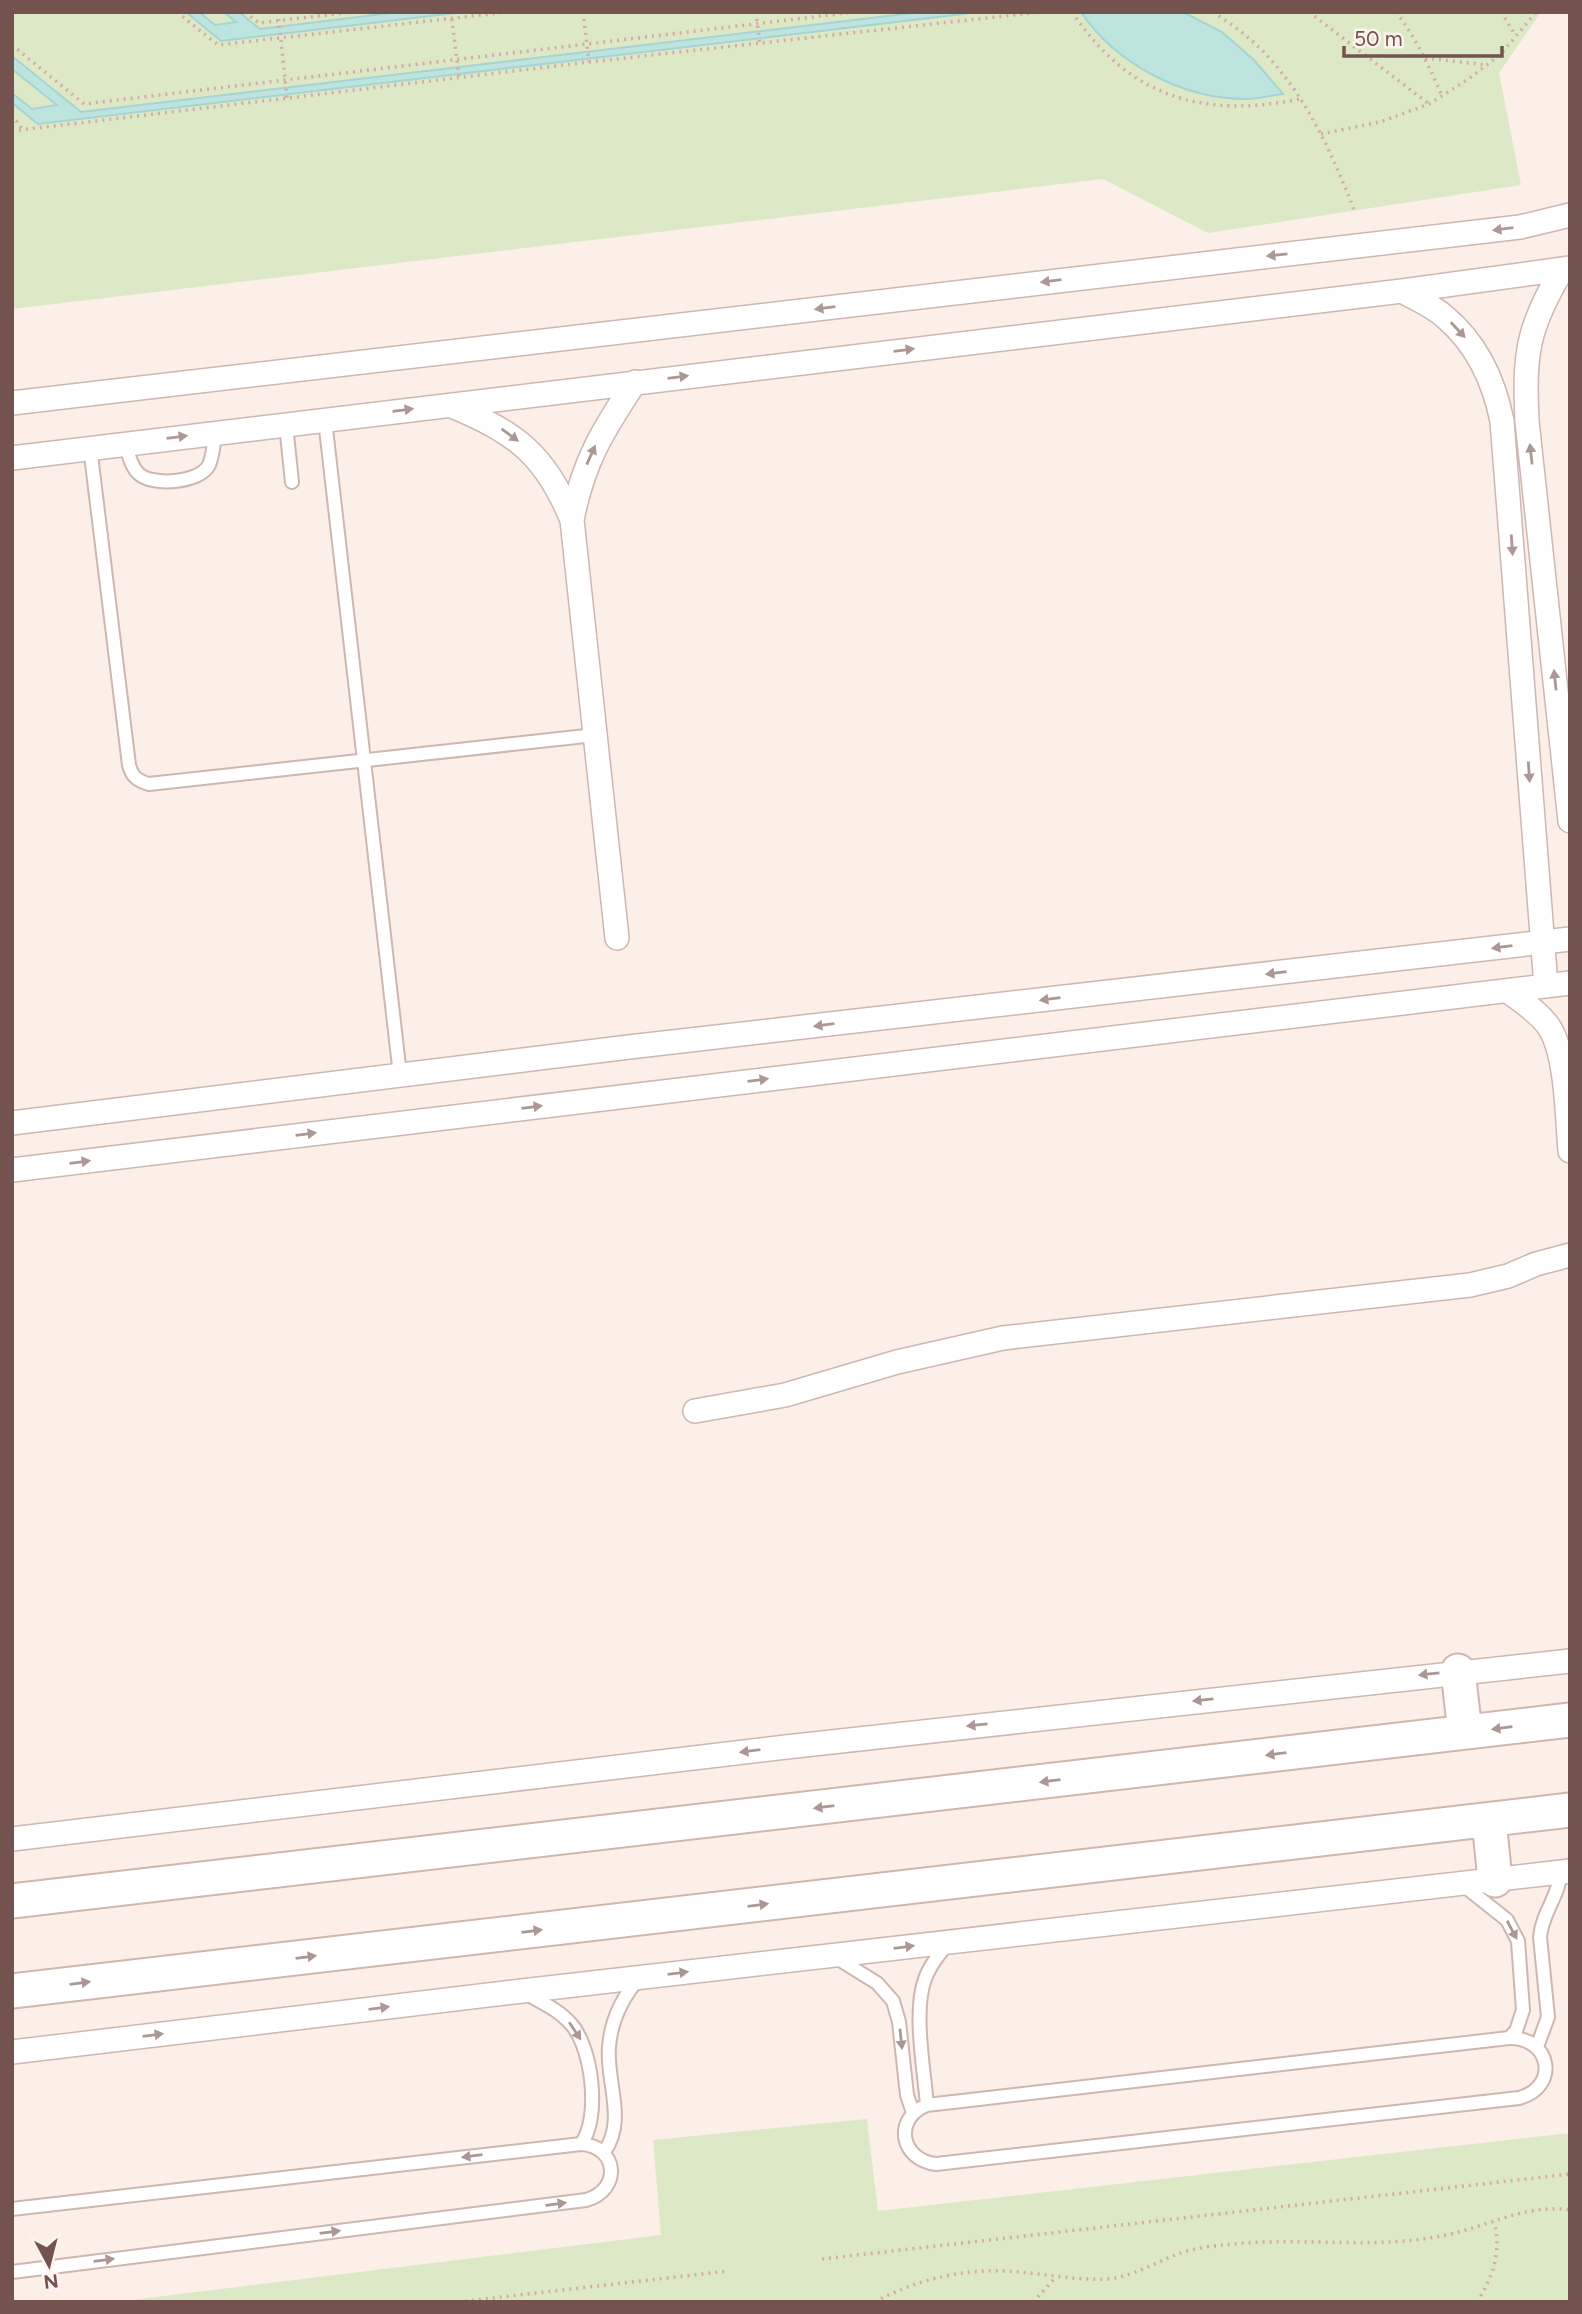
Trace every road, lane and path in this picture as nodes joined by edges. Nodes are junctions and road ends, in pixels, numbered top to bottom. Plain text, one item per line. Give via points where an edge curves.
1 (177, 12) edge
2 (245, 12) edge
3 (278, 12) edge
4 (352, 12) edge
5 (451, 12) edge
6 (507, 12) edge
7 (583, 12) edge
8 (756, 12) edge
9 (855, 12) edge
10 (1041, 12) edge
11 (1072, 12) edge
12 (1213, 12) edge
13 (1309, 12) edge
14 (1396, 12) edge
15 (1501, 12) edge
16 (1536, 12) edge
17 (452, 19) junction
18 (279, 21) junction
19 (757, 24) junction
20 (1516, 36) junction
21 (281, 38) junction
22 (587, 44) junction
23 (12, 45) edge
24 (760, 45) junction
25 (1425, 58) junction
26 (456, 60) junction
27 (589, 62) junction
28 (1488, 65) junction
29 (458, 78) junction
30 (285, 80) junction
31 (1441, 96) junction
32 (287, 98) junction
33 (1300, 99) junction
34 (1429, 104) junction
35 (12, 115) edge
36 (23, 130) junction
37 (12, 131) edge
38 (1321, 134) junction
39 (1354, 210) dead end
40 (1570, 215) edge
41 (1566, 269) edge
42 (1402, 291) junction
43 (635, 382) junction
44 (12, 403) edge
45 (449, 404) junction
46 (325, 420) junction
47 (286, 425) junction
48 (215, 433) junction
49 (125, 443) junction
50 (90, 447) junction
51 (12, 458) edge
52 (292, 482) dead end
53 (572, 520) junction
54 (595, 735) junction
55 (363, 761) junction
56 (1570, 821) edge
57 (617, 938) dead end
58 (1570, 939) edge
59 (1541, 943) junction
60 (1570, 983) edge
61 (1546, 986) junction
62 (1508, 990) junction
63 (400, 1075) junction
64 (12, 1123) edge
65 (1570, 1151) edge
66 (12, 1170) edge
67 (1570, 1255) edge
68 (695, 1411) dead end
69 (1569, 1660) edge
70 (1458, 1671) junction
71 (1570, 1720) edge
72 (1465, 1732) junction
73 (1570, 1810) edge
74 (1489, 1820) junction
75 (12, 1839) edge
76 (1565, 1871) edge
77 (1479, 1882) junction
78 (12, 1901) edge
79 (949, 1941) junction
80 (831, 1955) junction
81 (640, 1977) junction
82 (12, 1991) edge
83 (522, 1991) junction
84 (1509, 2038) junction
85 (1537, 2047) junction
86 (13, 2053) edge
87 (927, 2105) junction
88 (913, 2113) junction
89 (581, 2144) junction
90 (604, 2152) junction
91 (1570, 2174) edge
92 (12, 2209) edge
93 (1570, 2210) edge
94 (1493, 2221) junction
95 (822, 2259) dead end
96 (727, 2271) dead end
97 (12, 2272) edge
98 (1056, 2277) junction
99 (458, 2302) edge
100 (875, 2302) edge
101 (1033, 2302) edge
102 (1476, 2302) edge

1 - 21 path via 218,45
2 - 18 path via 259,23
3 - 18 path
4 - 18 path
5 - 17 path
6 - 17 path
7 - 22 path
8 - 19 path
9 - 19 path
10 - 24 path
11 - 33 path via 1113,62 1176,97 1236,107
12 - 33 path via 1245,34
13 - 34 path
14 - 25 path
15 - 20 path
16 - 20 path
17 - 21 path
17 - 26 path
18 - 21 path
19 - 22 path
19 - 24 path
20 - 28 path
21 - 30 path
22 - 26 path
22 - 27 path
23 - 30 path via 84,104
24 - 27 path
25 - 28 path
25 - 31 path
26 - 29 path
26 - 30 path
27 - 29 path
28 - 31 path
29 - 32 path
30 - 32 path
31 - 34 path
32 - 36 path
33 - 38 path
34 - 38 path via 1380,122
35 - 36 path
36 - 37 path
38 - 39 path
40 -> 44 street via 1472,233
41 - 42 street
56 -> 41 street via 1525,373 1533,326
43 -> 42 street
42 -> 59 street via 1443,315 1461,333 1489,375 1503,421
43 - 45 street
53 -> 43 street via 591,453
46 -> 45 street
45 -> 53 street via 503,429 529,450 550,475
46 - 47 street
46 - 55 lane
47 - 48 street
47 - 52 lane
49 -> 48 street
48 - 49 lane via 209,465 201,475 158,482 144,478 134,468
49 - 50 street
50 - 51 street
50 - 55 lane via 129,765 135,778 149,784
53 - 54 street
54 - 55 lane
54 - 57 street
55 - 63 lane
58 - 59 street
59 - 61 street
59 -> 63 street
60 - 61 street
61 - 62 street
62 - 65 street via 1542,1019 1555,1038
66 -> 62 street
63 - 64 street
67 - 68 street via 1470,1285 1003,1338 897,1362 785,1395
69 - 70 street
70 - 72 main road
70 -> 75 street
71 -> 72 main road
72 -> 78 main road
73 - 74 main road
74 - 77 main road
82 -> 74 main road
76 - 77 street
76 - 85 lane via 1541,1926 1548,2017
77 - 79 street
77 -> 84 lane via 1518,1941 1523,2010
80 -> 79 street
79 - 87 lane via 930,1966 921,1995
81 -> 80 street
80 -> 88 lane via 877,1983 893,2001
81 - 83 street
81 - 90 lane via 622,2002 611,2030 608,2057 615,2124
86 -> 83 street
83 -> 89 lane via 564,2016 580,2036 593,2109
84 - 85 lane
84 - 87 lane
85 - 88 lane via 1546,2066 1542,2084 1519,2098 936,2164 920,2161 909,2150 905,2134
87 - 88 lane
89 - 90 lane
89 -> 92 lane
97 -> 90 lane via 586,2200 602,2193 611,2178
91 - 95 path
93 - 94 path via 1524,2213
94 - 98 path via 1429,2238 1220,2245 1178,2254 1141,2272 1110,2278
94 - 102 path via 1497,2257
96 - 99 path
98 - 100 path via 973,2271 925,2282
98 - 101 path

